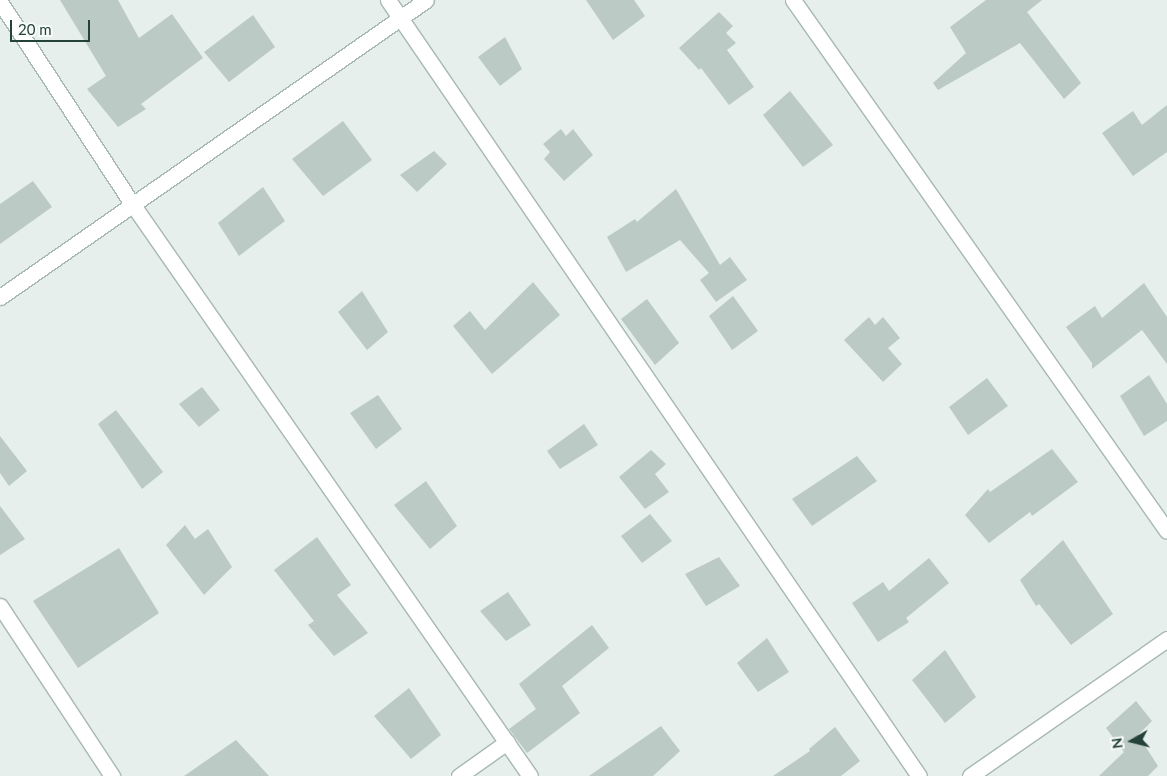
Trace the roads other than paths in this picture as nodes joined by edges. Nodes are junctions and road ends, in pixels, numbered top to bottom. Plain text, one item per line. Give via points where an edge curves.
1 (388, 0) edge
2 (426, 0) edge
3 (793, 0) edge
4 (0, 2) edge
5 (400, 18) junction
6 (133, 205) junction
7 (0, 297) edge
8 (1167, 531) edge
9 (0, 606) edge
10 (1167, 639) edge
11 (507, 742) junction
12 (112, 776) edge
13 (459, 776) edge
14 (530, 776) edge
15 (918, 776) edge
16 (970, 776) edge

1 - 5 street
2 - 5 street
3 - 8 street
4 - 6 street
5 - 6 street
5 - 15 street
6 - 7 street
6 - 11 street
9 - 12 street
10 - 16 street
11 - 13 street
11 - 14 street

